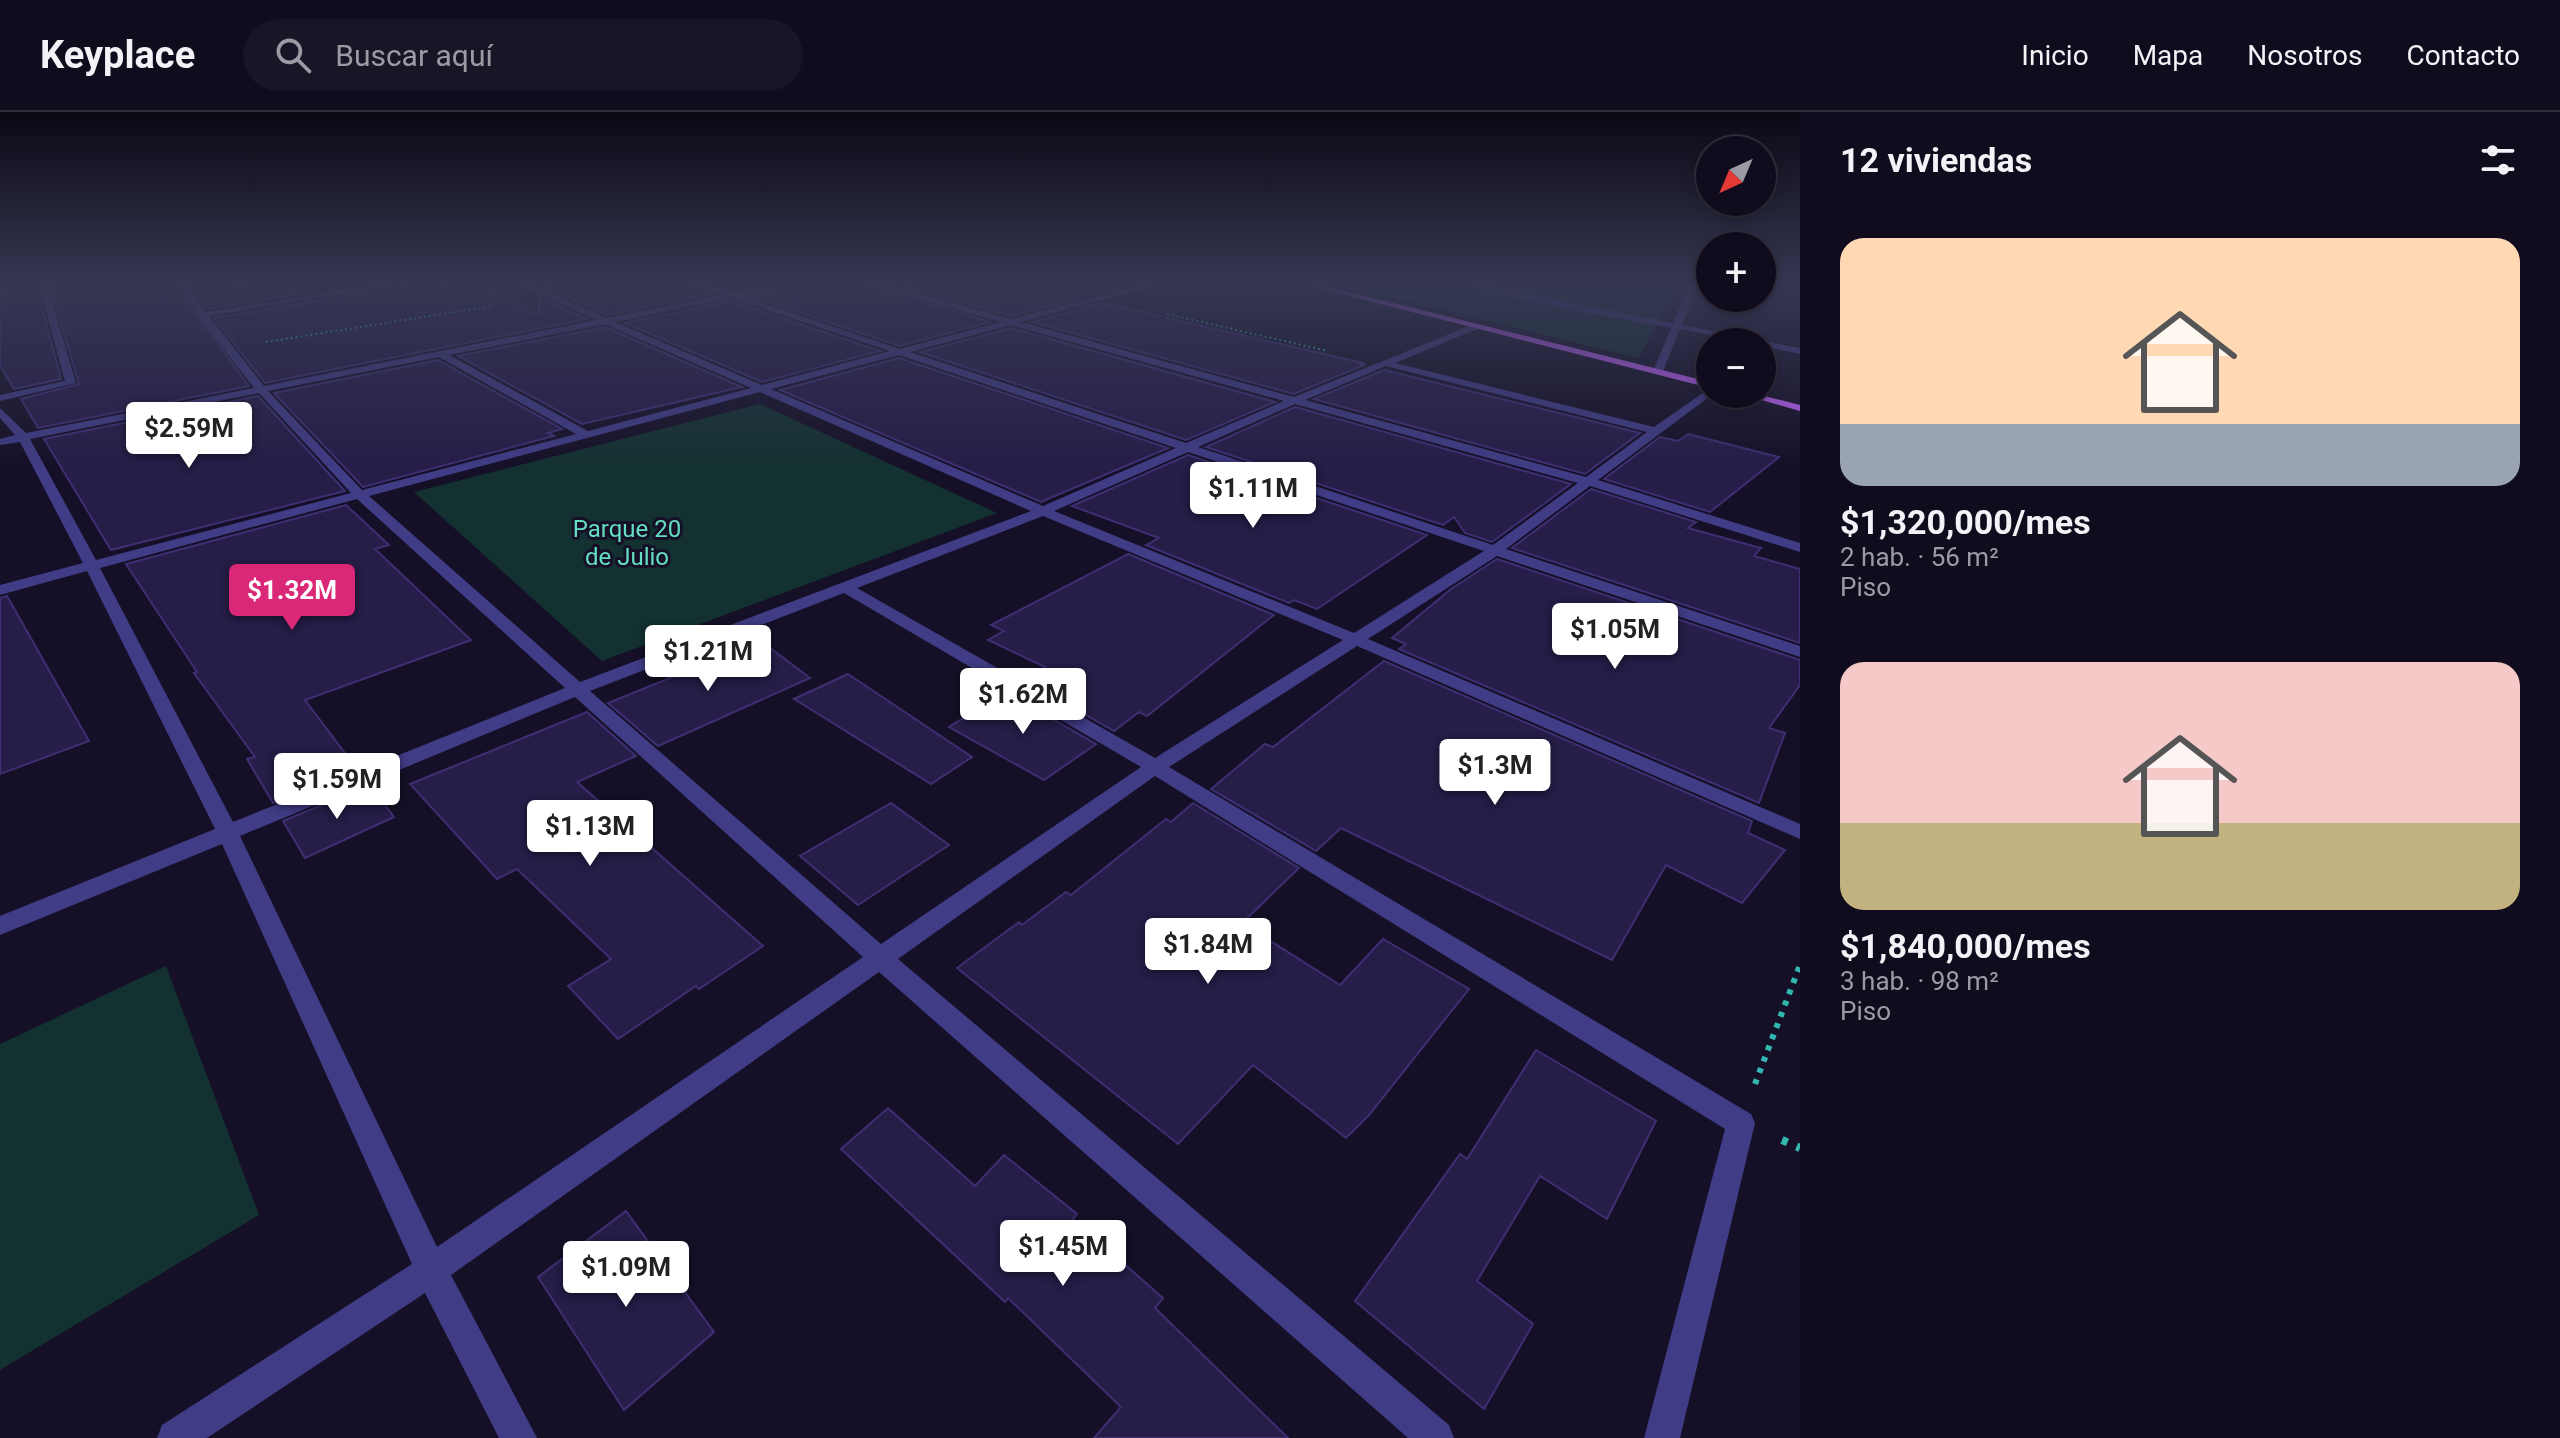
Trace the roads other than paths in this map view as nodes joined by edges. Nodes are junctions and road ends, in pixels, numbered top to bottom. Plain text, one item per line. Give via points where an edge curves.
1 (60, 346) edge
2 (224, 346) edge
3 (479, 346) edge
4 (664, 346) edge
5 (878, 346) edge
6 (926, 346) edge
7 (1092, 346) edge
8 (1430, 346) edge
9 (1553, 346) edge
10 (1668, 346) edge
11 (1777, 346) edge
12 (1800, 351) edge
13 (900, 353) junction
14 (440, 354) junction
15 (1388, 364) junction
16 (1658, 371) junction
17 (1696, 381) edge
18 (765, 389) junction
19 (261, 392) junction
20 (0, 398) edge
21 (1696, 401) edge
22 (1290, 402) junction
23 (1776, 402) edge
24 (1800, 408) edge
25 (0, 411) edge
26 (1655, 431) junction
27 (587, 435) junction
28 (12, 439) edge
29 (1188, 450) junction
30 (1587, 481) junction
31 (361, 495) junction
32 (1043, 511) junction
33 (1800, 548) edge
34 (1493, 552) junction
35 (92, 566) junction
36 (845, 587) junction
37 (0, 590) edge
38 (1359, 641) junction
39 (1800, 652) edge
40 (578, 689) junction
41 (1155, 767) junction
42 (1800, 832) edge
43 (228, 834) junction
44 (0, 926) edge
45 (879, 961) junction
46 (431, 1270) junction
47 (175, 1438) edge
48 (519, 1438) edge
49 (1436, 1438) edge
50 (1662, 1438) edge

1 - 20 street via 71,383
2 - 19 street
3 - 14 street
4 - 18 street
5 - 13 street
6 - 13 street
7 - 22 street
8 - 15 street
9 - 16 main road
10 - 16 street
11 - 12 street
13 - 18 street
13 - 29 street
14 - 19 street
14 - 27 street
15 - 22 street
15 - 26 street
16 - 17 main road
18 - 27 street
18 - 32 street
19 - 28 street
19 - 31 street
21 - 26 street
22 - 29 street
22 - 30 street
23 - 24 main road
25 - 28 street
26 - 30 street
27 - 31 street
28 - 35 street
29 - 32 street
29 - 34 street
30 - 33 street
30 - 34 street
31 - 35 street
31 - 40 street
32 - 36 street
32 - 38 street
34 - 38 street
34 - 39 street
35 - 37 street
35 - 43 street
36 - 40 street
36 - 41 street
38 - 41 street
38 - 42 street
40 - 43 street
40 - 45 street
41 - 45 street
41 - 50 street via 1741,1123
43 - 44 street
43 - 46 street
45 - 46 street
45 - 49 street
46 - 47 street
46 - 48 street

